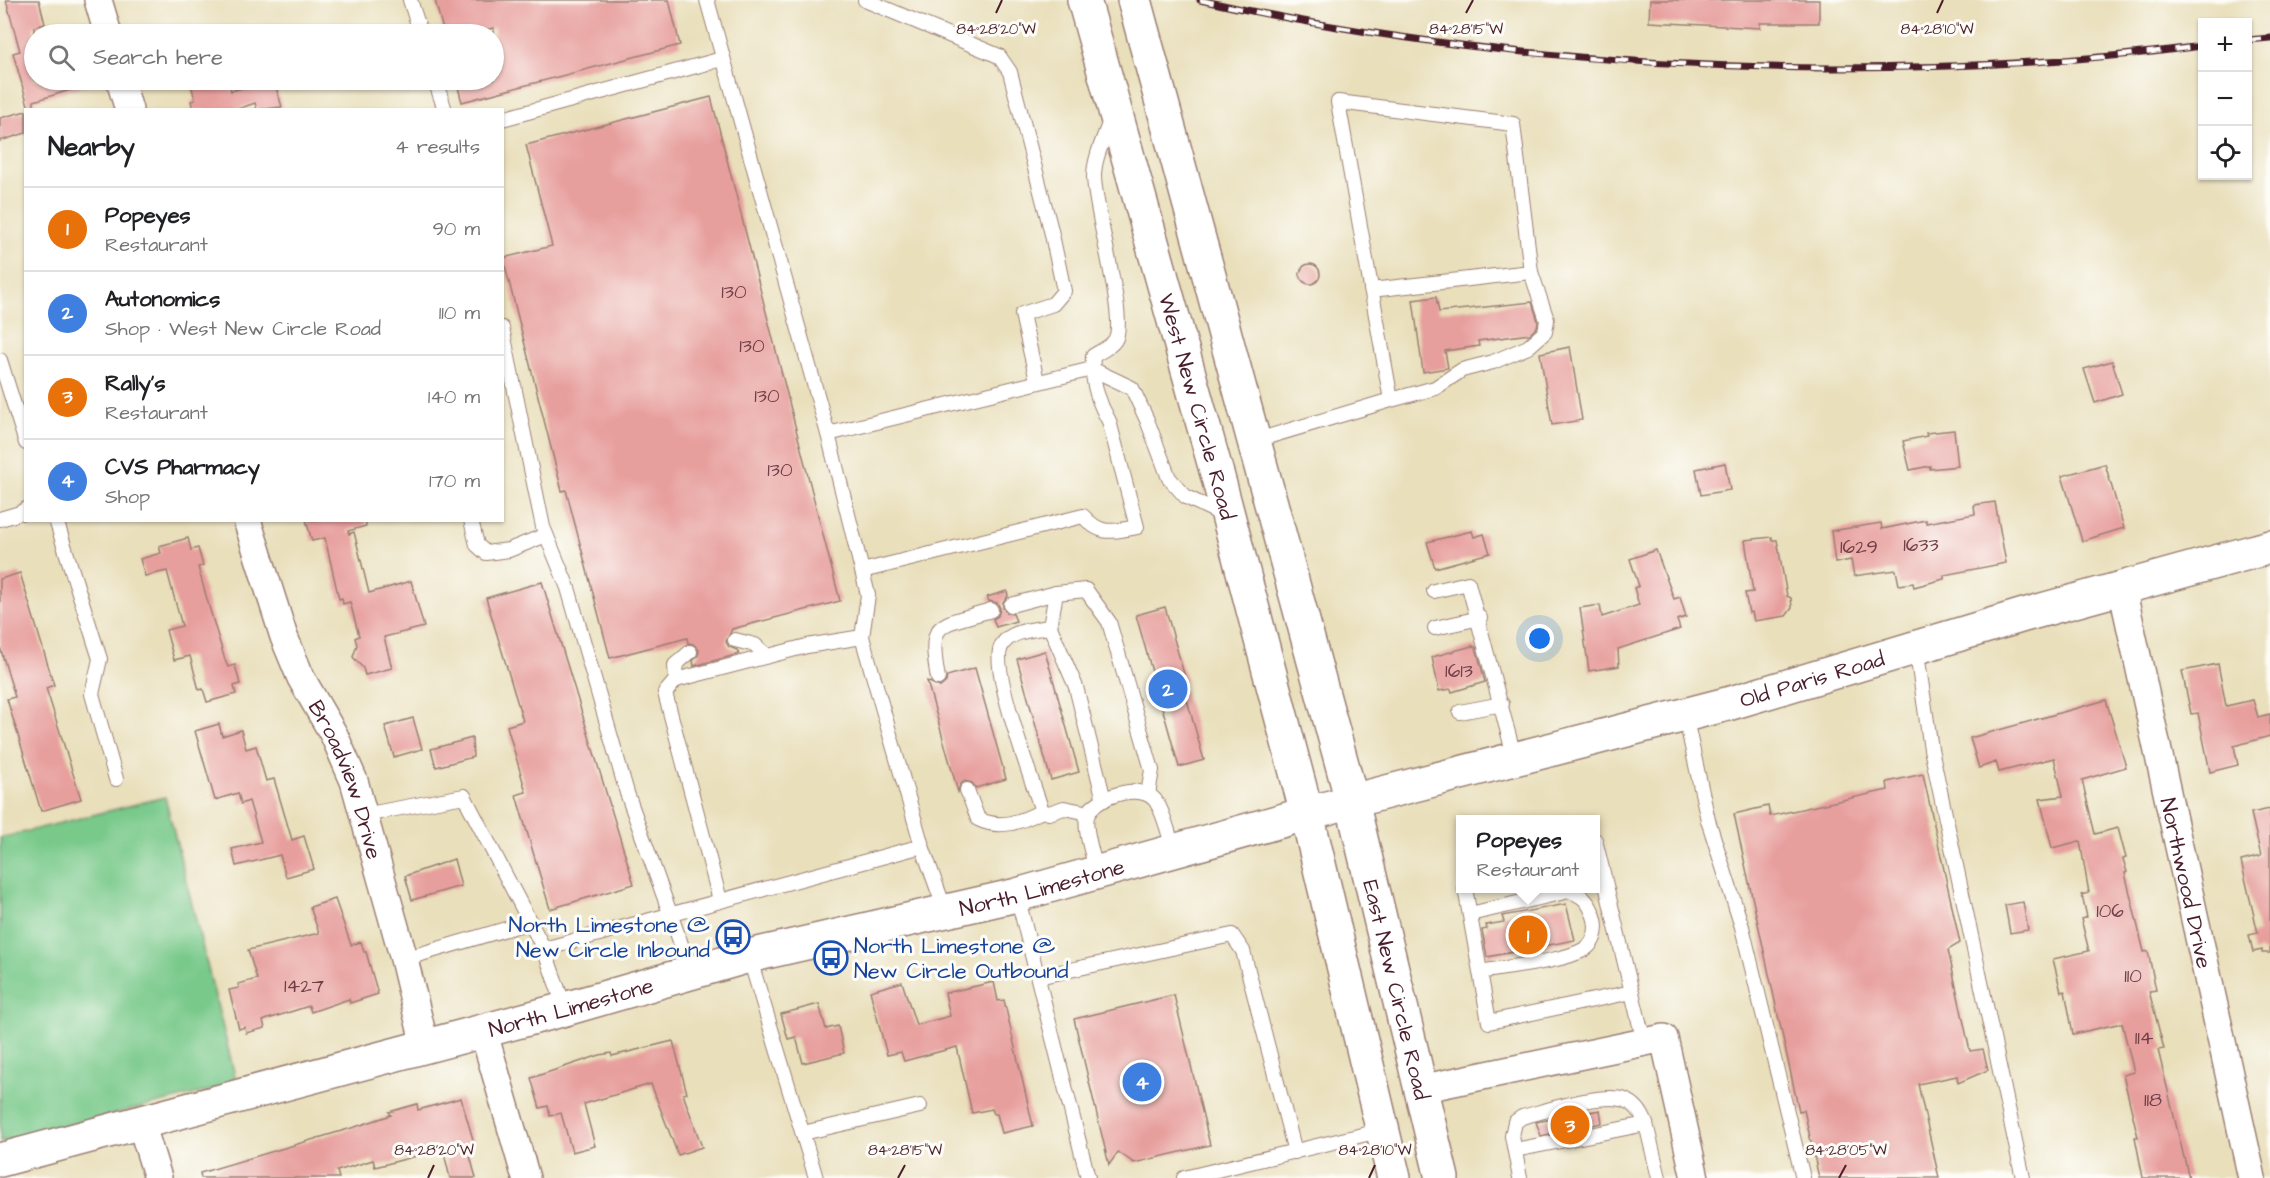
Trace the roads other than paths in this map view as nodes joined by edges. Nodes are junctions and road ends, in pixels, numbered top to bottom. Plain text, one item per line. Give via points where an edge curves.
1 (98, 0) edge
2 (410, 0) edge
3 (708, 0) edge
4 (865, 0) edge
5 (1084, 0) edge
6 (1134, 0) edge
7 (105, 24) edge
8 (418, 24) edge
9 (722, 59) junction
10 (123, 90) edge
11 (438, 90) edge
12 (128, 108) edge
13 (443, 108) edge
14 (1114, 109) junction
15 (504, 118) edge
16 (1531, 272) junction
17 (1371, 290) junction
18 (504, 347) edge
19 (0, 360) edge
20 (1092, 369) junction
21 (1037, 381) junction
22 (508, 385) edge
23 (1391, 400) junction
24 (828, 435) junction
25 (24, 437) edge
26 (1254, 441) junction
27 (24, 510) edge
28 (1229, 518) junction
29 (0, 519) edge
30 (57, 522) edge
31 (248, 522) edge
32 (471, 522) edge
33 (546, 535) junction
34 (2270, 547) edge
35 (862, 571) junction
36 (2122, 588) junction
37 (1434, 591) dead end
38 (1056, 593) junction
39 (1011, 605) dead end
40 (991, 610) dead end
41 (1480, 618) junction
42 (1050, 627) junction
43 (1436, 628) dead end
44 (862, 637) junction
45 (735, 640) dead end
46 (1916, 647) junction
47 (690, 652) dead end
48 (768, 656) junction
49 (938, 678) dead end
50 (676, 680) junction
51 (1502, 704) junction
52 (1460, 712) dead end
53 (1685, 715) junction
54 (1515, 759) junction
55 (116, 779) dead end
56 (967, 790) dead end
57 (1148, 794) junction
58 (1104, 800) junction
59 (1352, 801) junction
60 (1042, 811) junction
61 (1089, 813) junction
62 (1307, 814) junction
63 (364, 815) junction
64 (922, 846) junction
65 (1174, 851) junction
66 (1600, 857) edge
67 (1097, 872) junction
68 (1466, 893) edge
69 (1560, 893) edge
70 (1577, 893) edge
71 (1017, 895) junction
72 (720, 900) junction
73 (945, 910) junction
74 (671, 914) junction
75 (1470, 914) junction
76 (530, 922) junction
77 (544, 949) junction
78 (749, 956) junction
79 (404, 959) junction
80 (691, 972) junction
81 (1480, 972) junction
82 (1038, 977) junction
83 (1632, 992) junction
84 (565, 1009) junction
85 (483, 1030) junction
86 (1644, 1042) junction
87 (425, 1046) junction
88 (1420, 1089) junction
89 (920, 1106) dead end
90 (141, 1123) junction
91 (1646, 1124) junction
92 (1383, 1130) junction
93 (803, 1133) junction
94 (1515, 1150) junction
95 (1295, 1152) junction
96 (0, 1160) edge
97 (1688, 1176) edge
98 (158, 1178) edge
99 (526, 1178) edge
100 (816, 1178) edge
101 (1088, 1178) edge
102 (1184, 1178) edge
103 (1394, 1178) edge
104 (1442, 1178) edge
105 (1521, 1178) edge
106 (1659, 1178) edge
107 (1803, 1178) edge
108 (2023, 1178) edge
109 (2252, 1178) edge

1 - 7 street
2 - 8 lane
3 - 9 lane
4 - 21 lane via 999,56 1010,72 1064,291 1053,304 1022,314
5 - 14 main road, West New Circle Road
6 - 26 main road, West New Circle Road
9 - 15 lane
9 - 24 lane
10 - 12 street
11 - 13 lane
14 - 20 lane via 1094,173 1095,205 1118,305 1118,330 1115,341 1093,357
14 - 28 main road, West New Circle Road
16 - 17 lane
16 - 17 lane via 1513,124 1338,102
16 - 23 lane via 1547,320 1545,332 1537,340 1493,362 1462,370 1435,388
17 - 23 lane
18 - 22 lane
19 - 25 lane
20 - 21 lane
20 - 28 lane via 1132,388 1169,478 1186,497
20 - 35 lane via 1137,527 1107,532 1094,528 1083,516
21 - 24 lane
22 - 33 lane
23 - 26 lane
24 - 35 lane
26 - 59 main road, West New Circle Road
27 - 29 lane
28 - 62 main road, West New Circle Road
30 - 55 lane via 100,659 92,694
31 - 63 street, Broadview Drive via 284,637 301,678 334,735
32 - 33 lane via 477,545 486,553 509,550
33 - 74 lane via 568,588 627,793
34 - 36 main road, Old Paris Road
35 - 44 lane via 868,595
36 - 46 main road, Old Paris Road
36 - 109 street, Northwood Drive
37 - 41 lane via 1468,583
38 - 39 lane
38 - 42 lane
38 - 57 lane via 1086,590 1109,622 1152,770
40 - 49 lane via 946,623 934,636
41 - 43 lane
41 - 51 lane
42 - 58 lane via 1076,687
42 - 60 lane via 1009,637 999,658 1009,708
44 - 48 lane
44 - 64 lane
45 - 48 lane via 755,645
46 - 53 main road, Old Paris Road
46 - 108 lane via 1931,749
47 - 50 lane via 675,665
48 - 50 lane
50 - 72 lane via 665,693
51 - 52 lane
51 - 54 lane
53 - 54 main road, Old Paris Road
53 - 107 lane via 1708,820 1742,927
54 - 59 main road, Old Paris Road
56 - 60 lane via 978,819 992,826 1022,821
57 - 58 lane via 1133,792
57 - 65 lane via 1157,802
58 - 61 lane
59 - 62 main road, North Limestone
59 - 88 main road, East New Circle Road
60 - 61 lane via 1064,808
61 - 67 lane via 1086,824
62 - 65 main road, North Limestone
62 - 92 main road, East New Circle Road
63 - 76 lane via 464,796
63 - 79 street, Broadview Drive
64 - 72 lane
64 - 73 lane
65 - 67 main road, North Limestone
66 - 83 lane
67 - 71 main road, North Limestone
68 - 75 lane
69 - 75 lane
70 - 81 lane via 1590,905 1596,923 1595,936 1587,948 1571,955
71 - 73 main road, North Limestone
71 - 82 lane
72 - 74 lane
73 - 78 main road, North Limestone
74 - 77 lane
74 - 80 lane
75 - 81 lane
76 - 77 lane
76 - 79 lane
77 - 84 lane
78 - 80 main road, North Limestone
78 - 93 lane
79 - 87 street, Broadview Drive
80 - 84 main road, North Limestone
81 - 83 lane via 1489,1023
82 - 95 lane via 1232,935 1243,951
82 - 101 lane
83 - 86 lane
84 - 85 main road, North Limestone
85 - 87 main road, North Limestone
85 - 99 street
86 - 88 street
86 - 97 street via 1664,1038
87 - 90 main road, North Limestone
88 - 104 main road, East New Circle Road
89 - 93 lane
90 - 96 main road, North Limestone
90 - 98 street
91 - 94 lane
91 - 94 lane via 1642,1113 1627,1100 1596,1100 1518,1119 1513,1126
91 - 106 lane
92 - 95 lane
92 - 103 main road, East New Circle Road
93 - 100 lane
94 - 105 lane
95 - 102 lane

